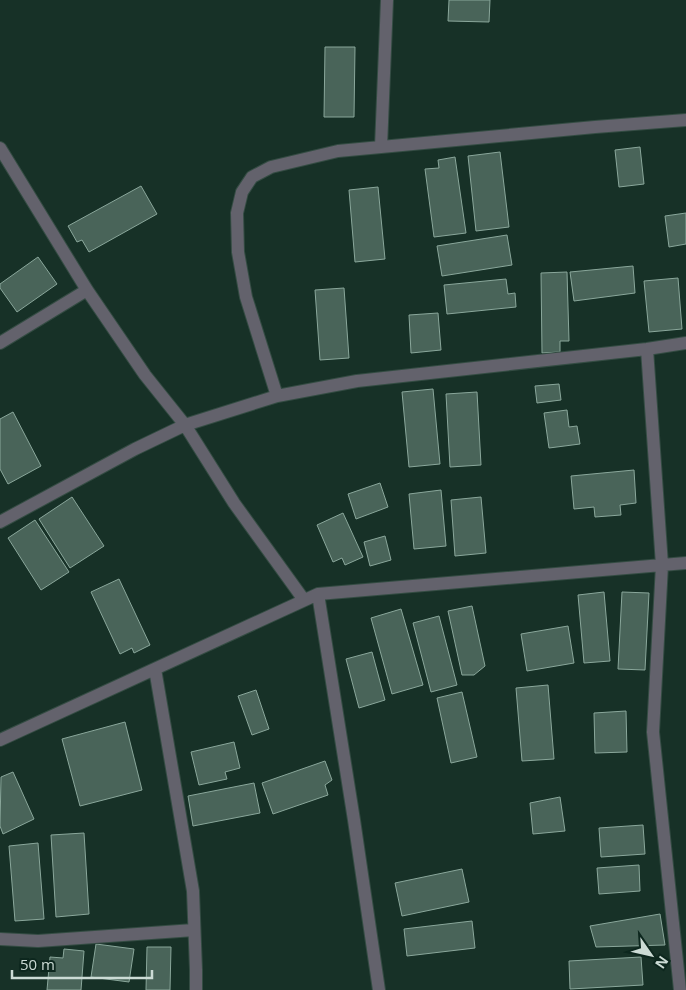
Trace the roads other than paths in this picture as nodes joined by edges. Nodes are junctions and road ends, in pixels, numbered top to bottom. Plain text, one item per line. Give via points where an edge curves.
1 (387, 0) edge
2 (686, 120) edge
3 (381, 146) junction
4 (0, 148) edge
5 (87, 290) junction
6 (0, 343) edge
7 (686, 343) edge
8 (647, 349) junction
9 (276, 396) junction
10 (185, 425) junction
11 (0, 522) edge
12 (686, 563) edge
13 (662, 565) junction
14 (318, 594) junction
15 (304, 600) junction
16 (155, 669) junction
17 (0, 740) edge
18 (194, 930) junction
19 (0, 939) edge
20 (196, 990) edge
21 (379, 990) edge
22 (680, 990) edge

1 - 3 street
2 - 3 street
3 - 9 street via 338,151 271,166 252,177 242,192 237,213 238,252 246,297
4 - 5 street
5 - 6 street
5 - 10 street via 145,375
7 - 8 street
8 - 9 street via 357,381
8 - 13 street
9 - 10 street
10 - 11 street
10 - 15 street via 234,503
12 - 13 street
13 - 14 street
13 - 22 street via 654,732
14 - 15 street
14 - 21 street
15 - 16 street
16 - 17 street
16 - 18 street via 193,891
18 - 19 street via 38,941
18 - 20 street

